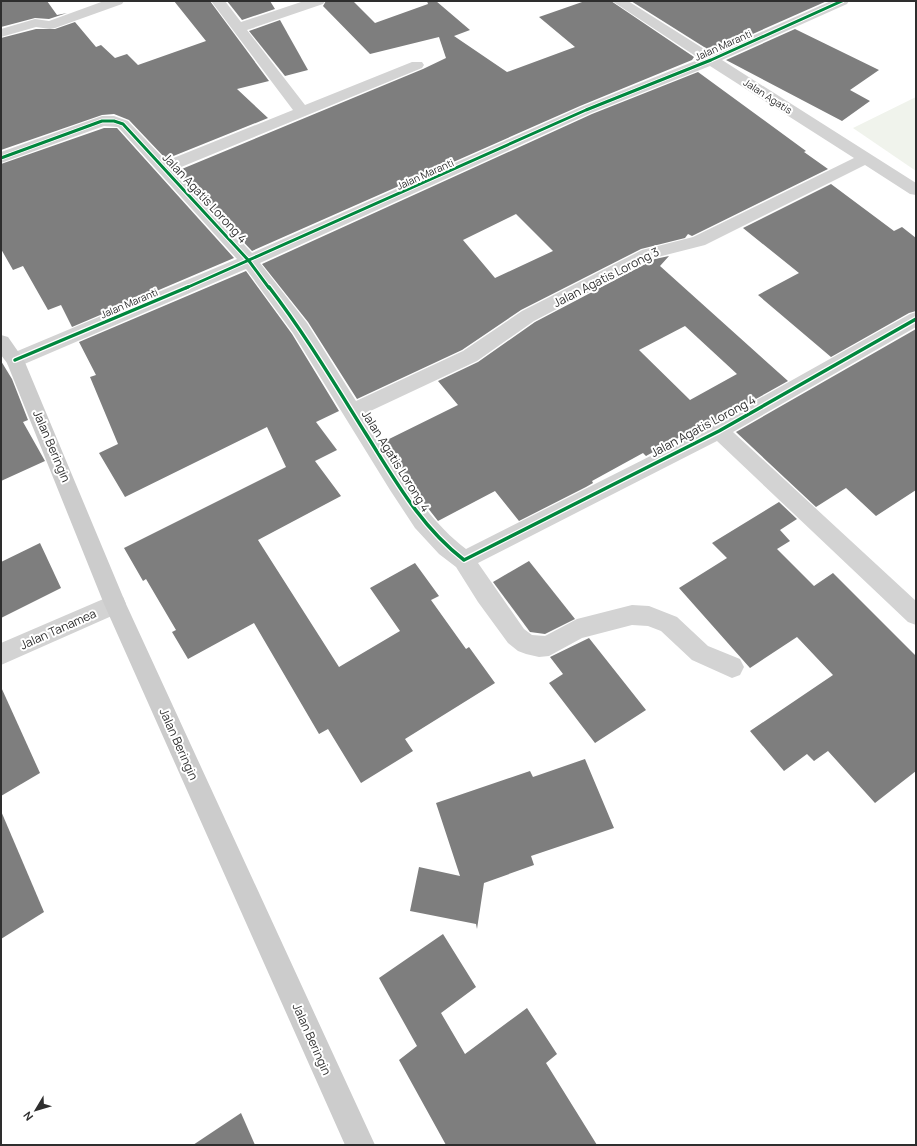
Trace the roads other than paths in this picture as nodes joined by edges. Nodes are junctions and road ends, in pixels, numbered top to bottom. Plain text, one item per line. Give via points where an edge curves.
1 (117, 1) edge
2 (218, 1) edge
3 (318, 1) edge
4 (619, 1) edge
5 (842, 1) edge
6 (238, 28) junction
7 (1, 32) edge
8 (712, 60) junction
9 (417, 64) dead end
10 (302, 111) junction
11 (1, 158) edge
12 (866, 158) junction
13 (164, 168) junction
14 (916, 190) edge
15 (249, 260) junction
16 (916, 319) edge
17 (8, 351) edge
18 (352, 410) junction
19 (719, 431) junction
20 (464, 560) junction
21 (115, 604) junction
22 (916, 614) edge
23 (1, 654) edge
24 (732, 668) dead end
25 (360, 1145) edge

1 - 7 street via 50,25 36,23
2 - 6 street
3 - 6 street
4 - 8 street, Jalan Agatis
5 - 8 street, Jalan Maranti
6 - 10 street
8 - 12 street, Jalan Agatis
8 - 15 street, Jalan Maranti via 586,110
9 - 10 street
10 - 13 street
11 - 13 street, Jalan Agatis Lorong 4 via 108,120 123,124
12 - 14 street, Jalan Agatis
12 - 18 street, Jalan Agatis Lorong 3 via 691,245 662,248 648,254 528,316 470,356
13 - 15 street, Jalan Agatis Lorong 4
15 - 17 street, Jalan Maranti
15 - 18 street, Jalan Agatis Lorong 4 via 300,328
16 - 19 street, Jalan Agatis Lorong 4
17 - 21 street, Jalan Beringin via 62,471
18 - 20 street, Jalan Agatis Lorong 4 via 423,522
19 - 20 street, Jalan Agatis Lorong 4
19 - 22 street
20 - 24 street via 516,636 526,644 549,646 577,629 632,615 649,616 669,624 700,653
21 - 23 street, Jalan Tanamea
21 - 25 street, Jalan Beringin

